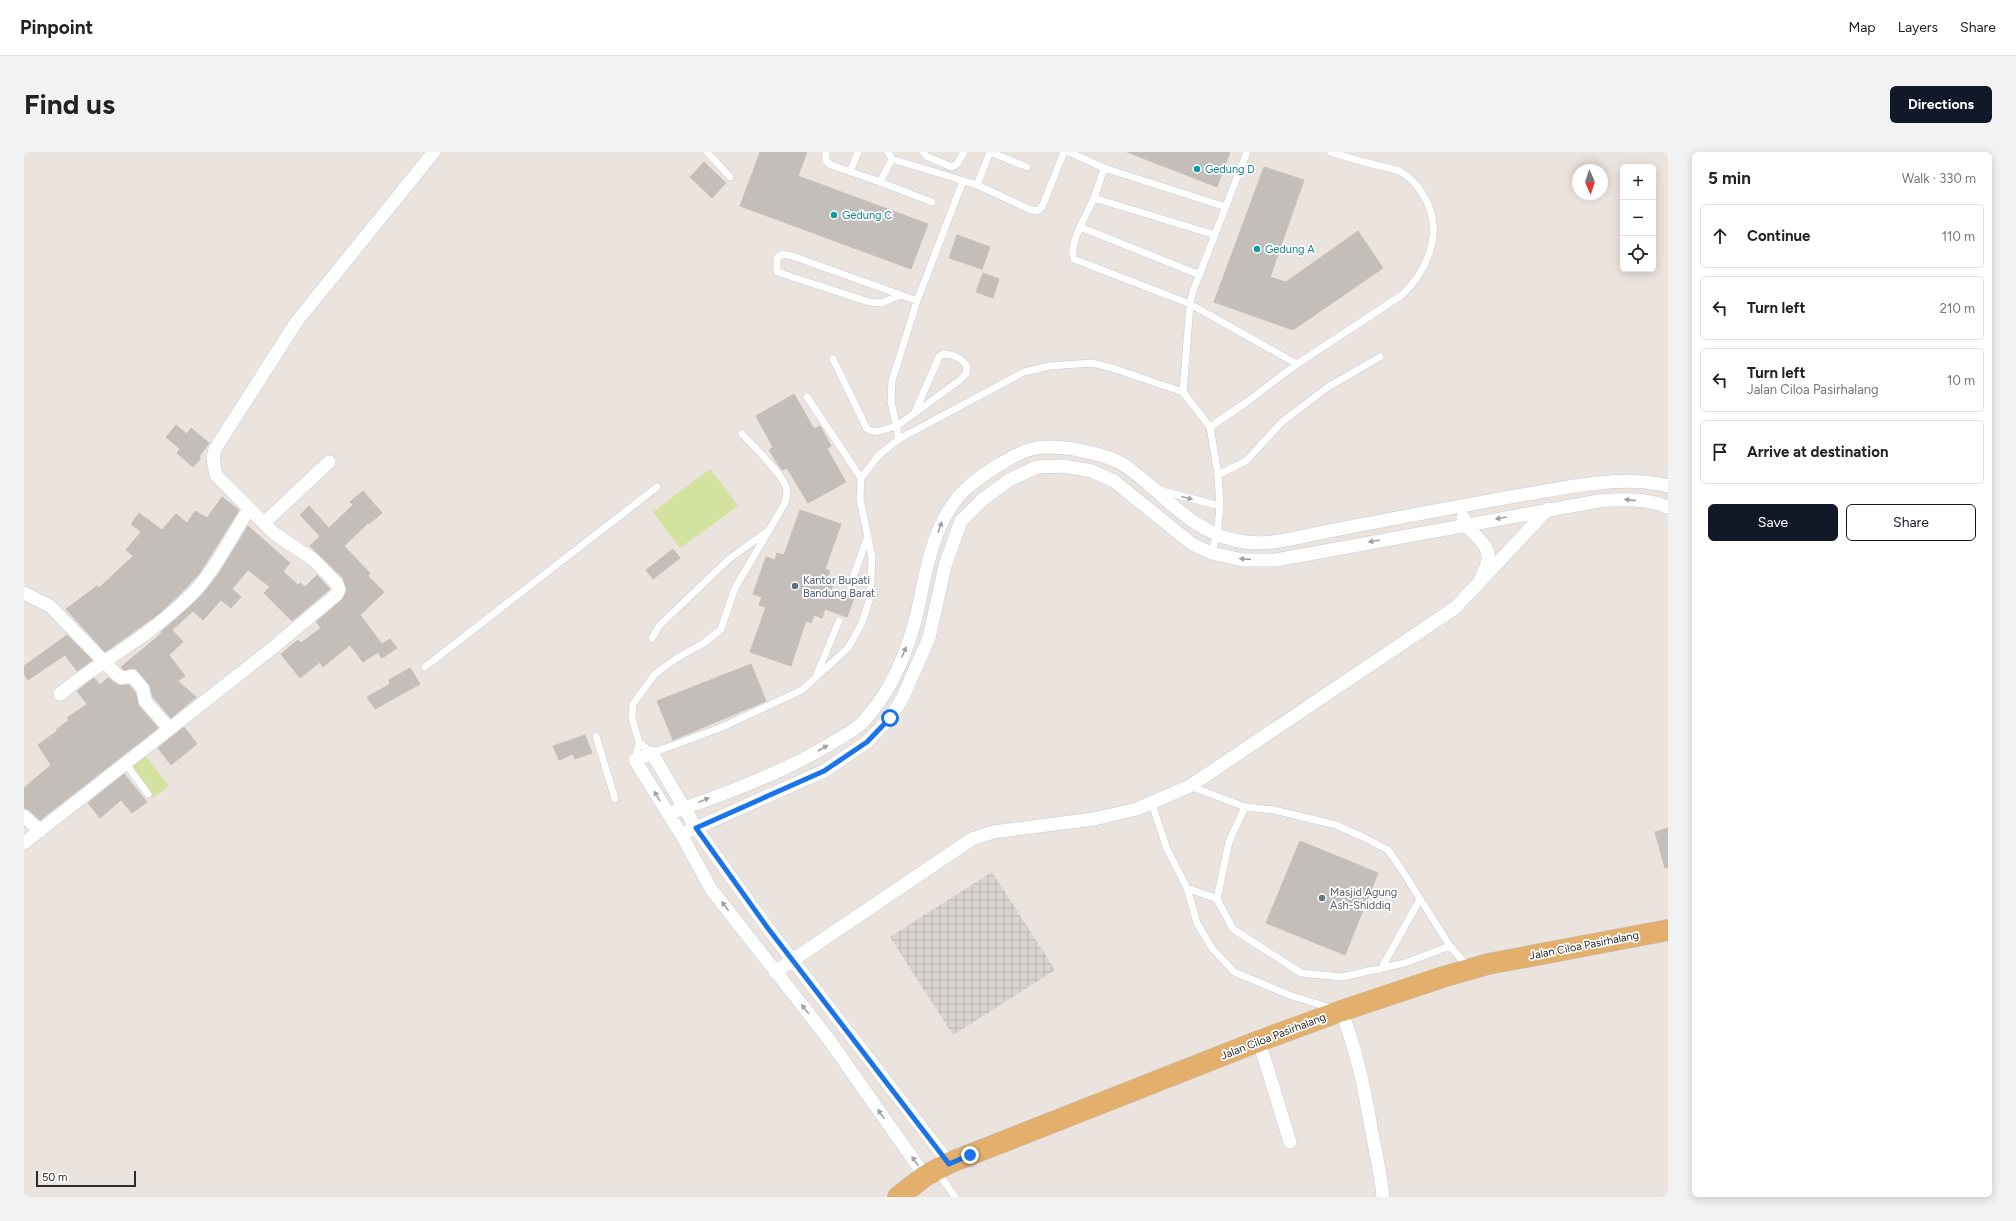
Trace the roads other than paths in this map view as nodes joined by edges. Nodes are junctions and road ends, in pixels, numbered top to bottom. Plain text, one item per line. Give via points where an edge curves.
1 (434, 152) edge
2 (707, 152) edge
3 (826, 152) edge
4 (858, 152) edge
5 (888, 152) edge
6 (923, 152) edge
7 (964, 152) edge
8 (1064, 152) edge
9 (1069, 152) edge
10 (1247, 152) edge
11 (1330, 152) edge
12 (892, 159) junction
13 (1027, 167) dead end
14 (1104, 168) junction
15 (850, 172) junction
16 (730, 177) dead end
17 (963, 181) junction
18 (880, 182) junction
19 (977, 185) junction
20 (1094, 198) junction
21 (932, 202) dead end
22 (1226, 207) junction
23 (1080, 227) junction
24 (1215, 235) junction
25 (1200, 275) junction
26 (901, 295) junction
27 (917, 301) junction
28 (1190, 304) junction
29 (1380, 357) dead end
30 (833, 359) dead end
31 (1297, 364) junction
32 (1183, 392) junction
33 (807, 397) dead end
34 (915, 412) junction
35 (897, 426) junction
36 (1210, 426) junction
37 (742, 434) dead end
38 (899, 439) junction
39 (329, 462) dead end
40 (1218, 475) junction
41 (861, 478) junction
42 (1667, 486) edge
43 (657, 488) dead end
44 (1155, 490) junction
45 (1665, 505) edge
46 (1220, 506) junction
47 (1460, 506) junction
48 (249, 509) junction
49 (1548, 509) junction
50 (264, 523) junction
51 (1465, 524) junction
52 (767, 532) junction
53 (868, 536) junction
54 (1217, 536) junction
55 (1211, 553) junction
56 (1478, 585) junction
57 (850, 586) dead end
58 (24, 593) edge
59 (839, 621) dead end
60 (652, 638) dead end
61 (103, 661) junction
62 (425, 667) dead end
63 (816, 677) junction
64 (60, 694) dead end
65 (169, 728) junction
66 (596, 736) dead end
67 (639, 742) junction
68 (652, 753) junction
69 (635, 760) junction
70 (126, 764) junction
71 (1190, 786) junction
72 (148, 794) dead end
73 (615, 799) dead end
74 (1152, 804) junction
75 (1245, 807) junction
76 (685, 808) junction
77 (668, 814) junction
78 (24, 816) edge
79 (696, 828) junction
80 (40, 830) junction
81 (681, 834) junction
82 (24, 843) edge
83 (1187, 888) junction
84 (1217, 899) junction
85 (1420, 899) junction
86 (1668, 930) edge
87 (1450, 946) junction
88 (792, 960) junction
89 (1381, 969) junction
90 (1469, 970) junction
91 (775, 972) junction
92 (1341, 1011) junction
93 (1259, 1041) junction
94 (1290, 1142) dead end
95 (937, 1170) junction
96 (898, 1197) edge
97 (955, 1197) edge
98 (1383, 1197) edge

1 - 48 street via 298,320 215,449 213,458 216,475
2 - 16 lane
3 - 15 lane via 826,161
4 - 15 lane
5 - 12 lane
6 - 7 lane via 926,156 952,167 958,164
8 - 19 lane via 1042,207 1037,211
9 - 14 lane
10 - 22 lane
11 - 31 lane via 1400,172 1416,184 1427,200 1435,227 1427,258 1410,287 1402,295
12 - 17 lane
12 - 18 lane
13 - 19 lane via 990,152
14 - 20 lane
14 - 22 lane
15 - 18 lane
17 - 19 lane
17 - 27 lane
18 - 21 lane
20 - 23 lane
20 - 24 lane
22 - 24 lane
23 - 25 lane
23 - 28 lane via 1073,255 1077,262
24 - 25 lane
25 - 28 lane
26 - 26 lane via 792,256 783,254 777,258 776,272 869,302 881,303
26 - 27 lane
27 - 35 lane via 892,380 891,401
28 - 31 lane
28 - 32 lane
29 - 40 lane via 1328,387 1282,422 1246,461
30 - 35 lane via 867,429 876,432
31 - 36 lane
32 - 36 lane
32 - 38 lane via 1092,363 1049,366 1024,372
33 - 41 lane
34 - 34 lane via 939,357 943,354 954,355 963,360 967,367 966,374
34 - 35 lane
35 - 38 lane
36 - 40 lane
37 - 52 lane via 783,481 787,491 785,503
38 - 41 lane via 879,455
39 - 50 street
40 - 46 lane
41 - 53 lane via 860,499
42 - 45 street
42 - 47 street via 1626,480 1603,482
43 - 62 lane
44 -> 46 lane
44 - 54 street via 1201,528
76 -> 44 street via 814,754 860,726 890,686 912,632 928,562 946,512 969,486 999,465 1032,448 1064,448 1097,453 1124,465
45 -> 49 street via 1626,499
46 - 54 lane
47 - 51 street
47 - 54 street via 1276,542 1244,542
48 - 50 street
48 - 61 street via 215,563 188,598 142,636
49 -> 51 street
49 - 56 street
50 - 65 street via 275,534 314,560 337,584 337,594
51 -> 55 street via 1276,560 1244,560
51 - 56 street via 1484,545 1488,559
52 - 60 lane via 729,559 659,626
52 - 67 lane via 735,588 721,629 655,674 633,704 632,718
53 - 57 lane
53 - 63 lane via 872,557 870,598 862,622 848,648
54 - 55 lane
55 - 79 street via 1179,535 1114,481 1092,471 1063,466 1037,467 1009,480 982,500 961,521 945,566 929,638 902,699 890,718 867,742 824,771
56 - 71 street via 1455,608
58 - 61 street via 50,606
59 - 63 lane
61 - 64 street
61 - 65 street via 122,678 132,676 143,689 145,701
63 - 68 lane via 796,693 720,728
65 - 70 street
66 - 73 lane
67 - 68 lane
67 - 69 lane
68 - 69 street
68 - 76 street
77 -> 69 street
70 - 72 lane
70 - 80 street
71 - 74 street
71 - 75 lane
74 - 83 lane via 1167,849
74 - 88 street via 1094,819 993,832 972,839
75 - 84 lane via 1229,842
75 - 85 lane via 1274,810 1336,825 1388,850
76 - 77 street
76 - 79 street
77 - 81 street
78 - 80 street
79 - 81 street
79 - 88 street
80 - 82 street
91 -> 81 street via 711,889
83 - 84 lane
83 - 92 lane via 1197,923 1212,948 1234,972 1289,995
84 - 89 lane via 1233,929 1301,973 1342,977
85 - 87 lane
85 - 89 lane
86 - 90 main road, Jalan Ciloa Pasirhalang via 1578,946
87 - 89 lane
87 - 90 lane
88 - 91 street
88 - 95 street
90 - 92 main road, Jalan Ciloa Pasirhalang
95 -> 91 street
92 - 93 main road, Jalan Ciloa Pasirhalang
92 - 98 street via 1350,1032 1364,1087 1381,1172
93 - 94 street
93 - 95 main road, Jalan Ciloa Pasirhalang
95 - 96 main road, Jalan Ciloa Pasirhalang
95 - 97 lane

